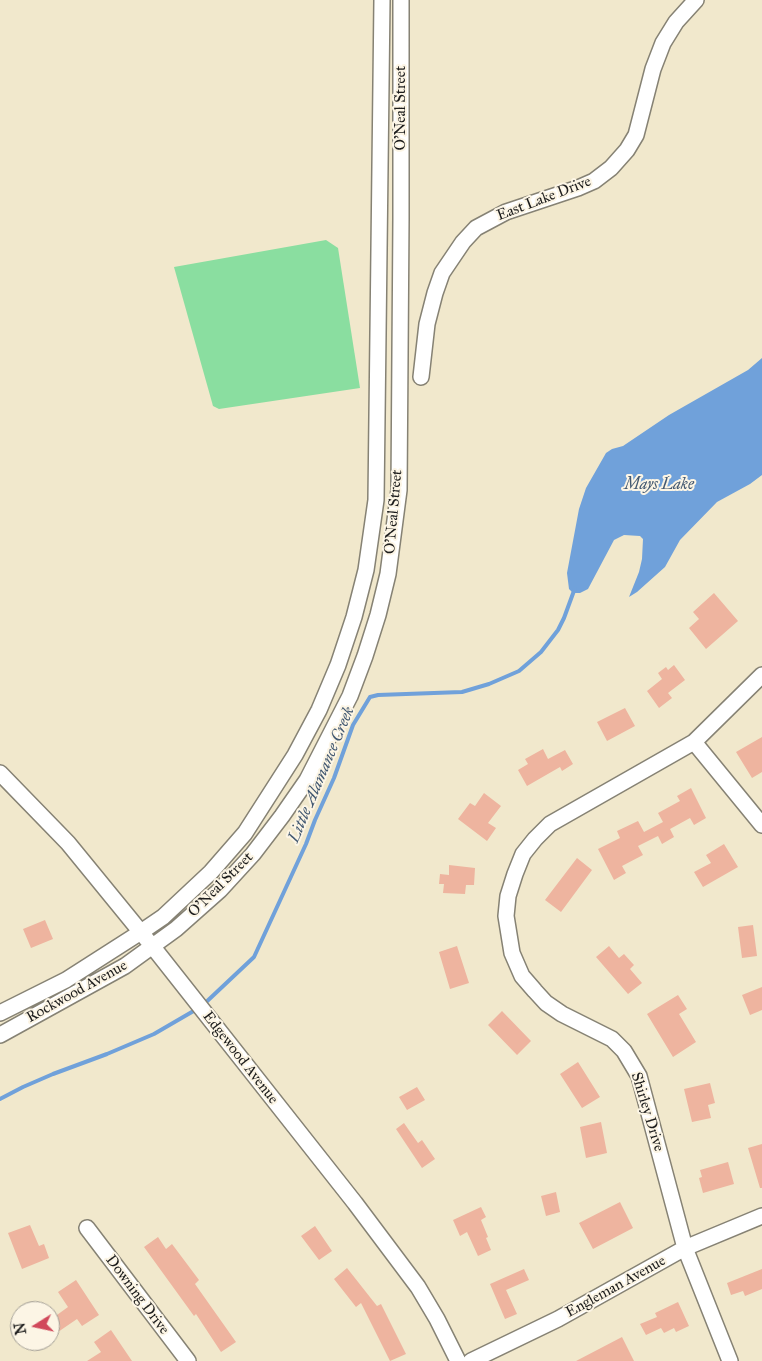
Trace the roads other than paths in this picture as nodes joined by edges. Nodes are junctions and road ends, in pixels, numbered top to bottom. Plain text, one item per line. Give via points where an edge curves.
1 (382, 0) edge
2 (401, 0) edge
3 (696, 0) edge
4 (421, 377) dead end
5 (762, 675) edge
6 (694, 742) junction
7 (0, 773) edge
8 (762, 825) edge
9 (141, 932) junction
10 (153, 947) junction
11 (0, 1013) edge
12 (0, 1035) edge
13 (762, 1216) edge
14 (87, 1228) dead end
15 (685, 1248) junction
16 (188, 1361) edge
17 (458, 1361) edge
18 (471, 1361) edge
19 (730, 1361) edge

1 - 9 street, O'Neal Street via 376,500 366,570 354,617 319,710 295,755 245,833 205,878 163,917
2 - 10 street, O'Neal Street via 399,490 388,574 378,615 350,696 307,780 253,854 220,890
3 - 4 street, East Lake Drive via 663,43 636,135 611,168 578,188 506,212 476,228 463,242 442,272 435,293 427,324
5 - 6 street, Shirley Drive
6 - 8 street
6 - 15 street, Shirley Drive via 550,824 523,854 508,896 506,916 512,953 522,976 546,1003 612,1039 624,1051 639,1076
7 - 9 street, Edgewood Avenue via 68,843
9 - 10 street, Edgewood Avenue
9 - 11 street, Rockwood Avenue via 66,980
10 - 12 street, Rockwood Avenue via 96,983
10 - 17 street, Edgewood Avenue via 398,1259 437,1319
13 - 15 street, Engleman Avenue
14 - 16 street, Downing Drive
15 - 18 street, Engleman Avenue via 558,1318
15 - 19 street, Shirley Drive

